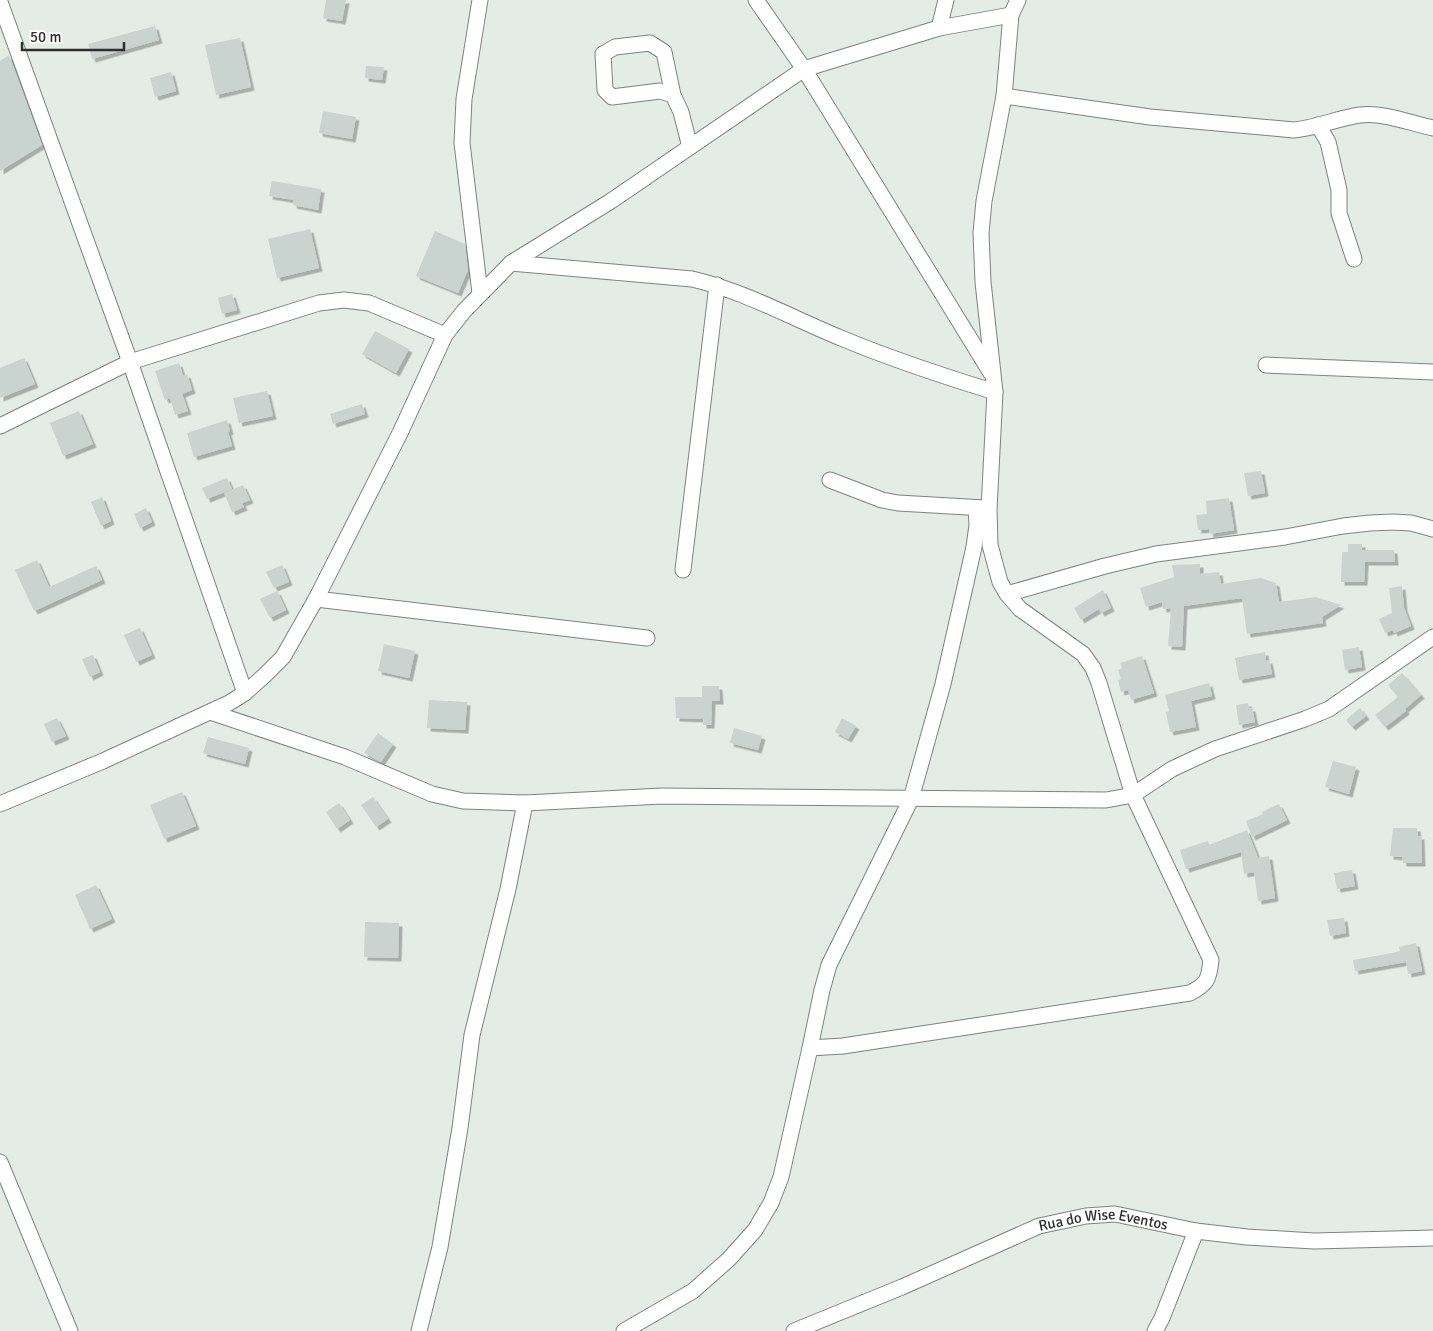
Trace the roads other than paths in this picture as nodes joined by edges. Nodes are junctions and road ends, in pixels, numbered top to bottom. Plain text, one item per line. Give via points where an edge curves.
1 (480, 0) edge
2 (756, 0) edge
3 (946, 0) edge
4 (1018, 0) edge
5 (0, 2) edge
6 (1011, 15) junction
7 (939, 28) junction
8 (804, 68) junction
9 (673, 95) junction
10 (1004, 96) junction
11 (1318, 126) junction
12 (1433, 128) edge
13 (690, 147) junction
14 (1354, 259) dead end
15 (511, 263) junction
16 (717, 285) junction
17 (480, 293) junction
18 (445, 335) junction
19 (130, 362) junction
20 (1266, 365) dead end
21 (1433, 372) edge
22 (995, 385) junction
23 (0, 426) edge
24 (830, 480) dead end
25 (983, 508) junction
26 (1433, 529) edge
27 (683, 570) dead end
28 (1007, 594) junction
29 (316, 599) junction
30 (1433, 637) edge
31 (647, 638) dead end
32 (245, 693) junction
33 (210, 712) junction
34 (1133, 795) junction
35 (911, 799) junction
36 (525, 803) junction
37 (0, 804) edge
38 (810, 1048) junction
39 (0, 1162) edge
40 (1196, 1231) junction
41 (1433, 1238) edge
42 (70, 1331) edge
43 (418, 1331) edge
44 (624, 1331) edge
45 (794, 1331) edge
46 (1154, 1331) edge

1 - 17 street via 464,99 462,143
2 - 8 street
3 - 7 street
4 - 6 street
5 - 19 street
6 - 7 street
6 - 10 street
7 - 8 street
8 - 13 street
8 - 22 street
9 - 9 street via 660,91 612,98 605,90 603,54 615,47 650,44 664,52
9 - 13 street
10 - 11 street via 1205,123 1294,130
10 - 22 street via 981,233 982,282
11 - 12 street via 1334,120 1379,115
11 - 14 street via 1328,142 1339,190 1340,213
13 - 15 street
15 - 16 street via 692,279
15 - 17 street
16 - 22 street via 911,366
16 - 27 street
17 - 18 street
18 - 19 street via 369,303 344,300 319,303
18 - 29 street via 400,433
19 - 23 street
19 - 32 street
20 - 21 street
22 - 25 street
24 - 25 street via 898,503
25 - 28 street via 1000,582
25 - 35 street via 943,684
26 - 28 street via 1410,523 1370,523 1285,538 1156,554
28 - 34 street via 1020,609 1083,654 1093,668
29 - 31 street
29 - 32 street via 283,657
30 - 34 street via 1330,709 1215,749 1172,769
32 - 33 street
33 - 36 street via 345,757 432,794 463,801
33 - 37 street
34 - 35 street via 1106,800
34 - 38 street via 1211,960 1210,974 1204,986 1190,993 843,1046
35 - 36 street via 662,796
35 - 38 street via 829,965
36 - 43 street via 508,889 472,1035 440,1246
38 - 44 street via 781,1176 756,1230 693,1291
39 - 42 street
40 - 41 street, Rua do Wise Eventos via 1314,1241
40 - 45 street, Rua do Wise Eventos via 1115,1214 1086,1216 1039,1226
40 - 46 street

